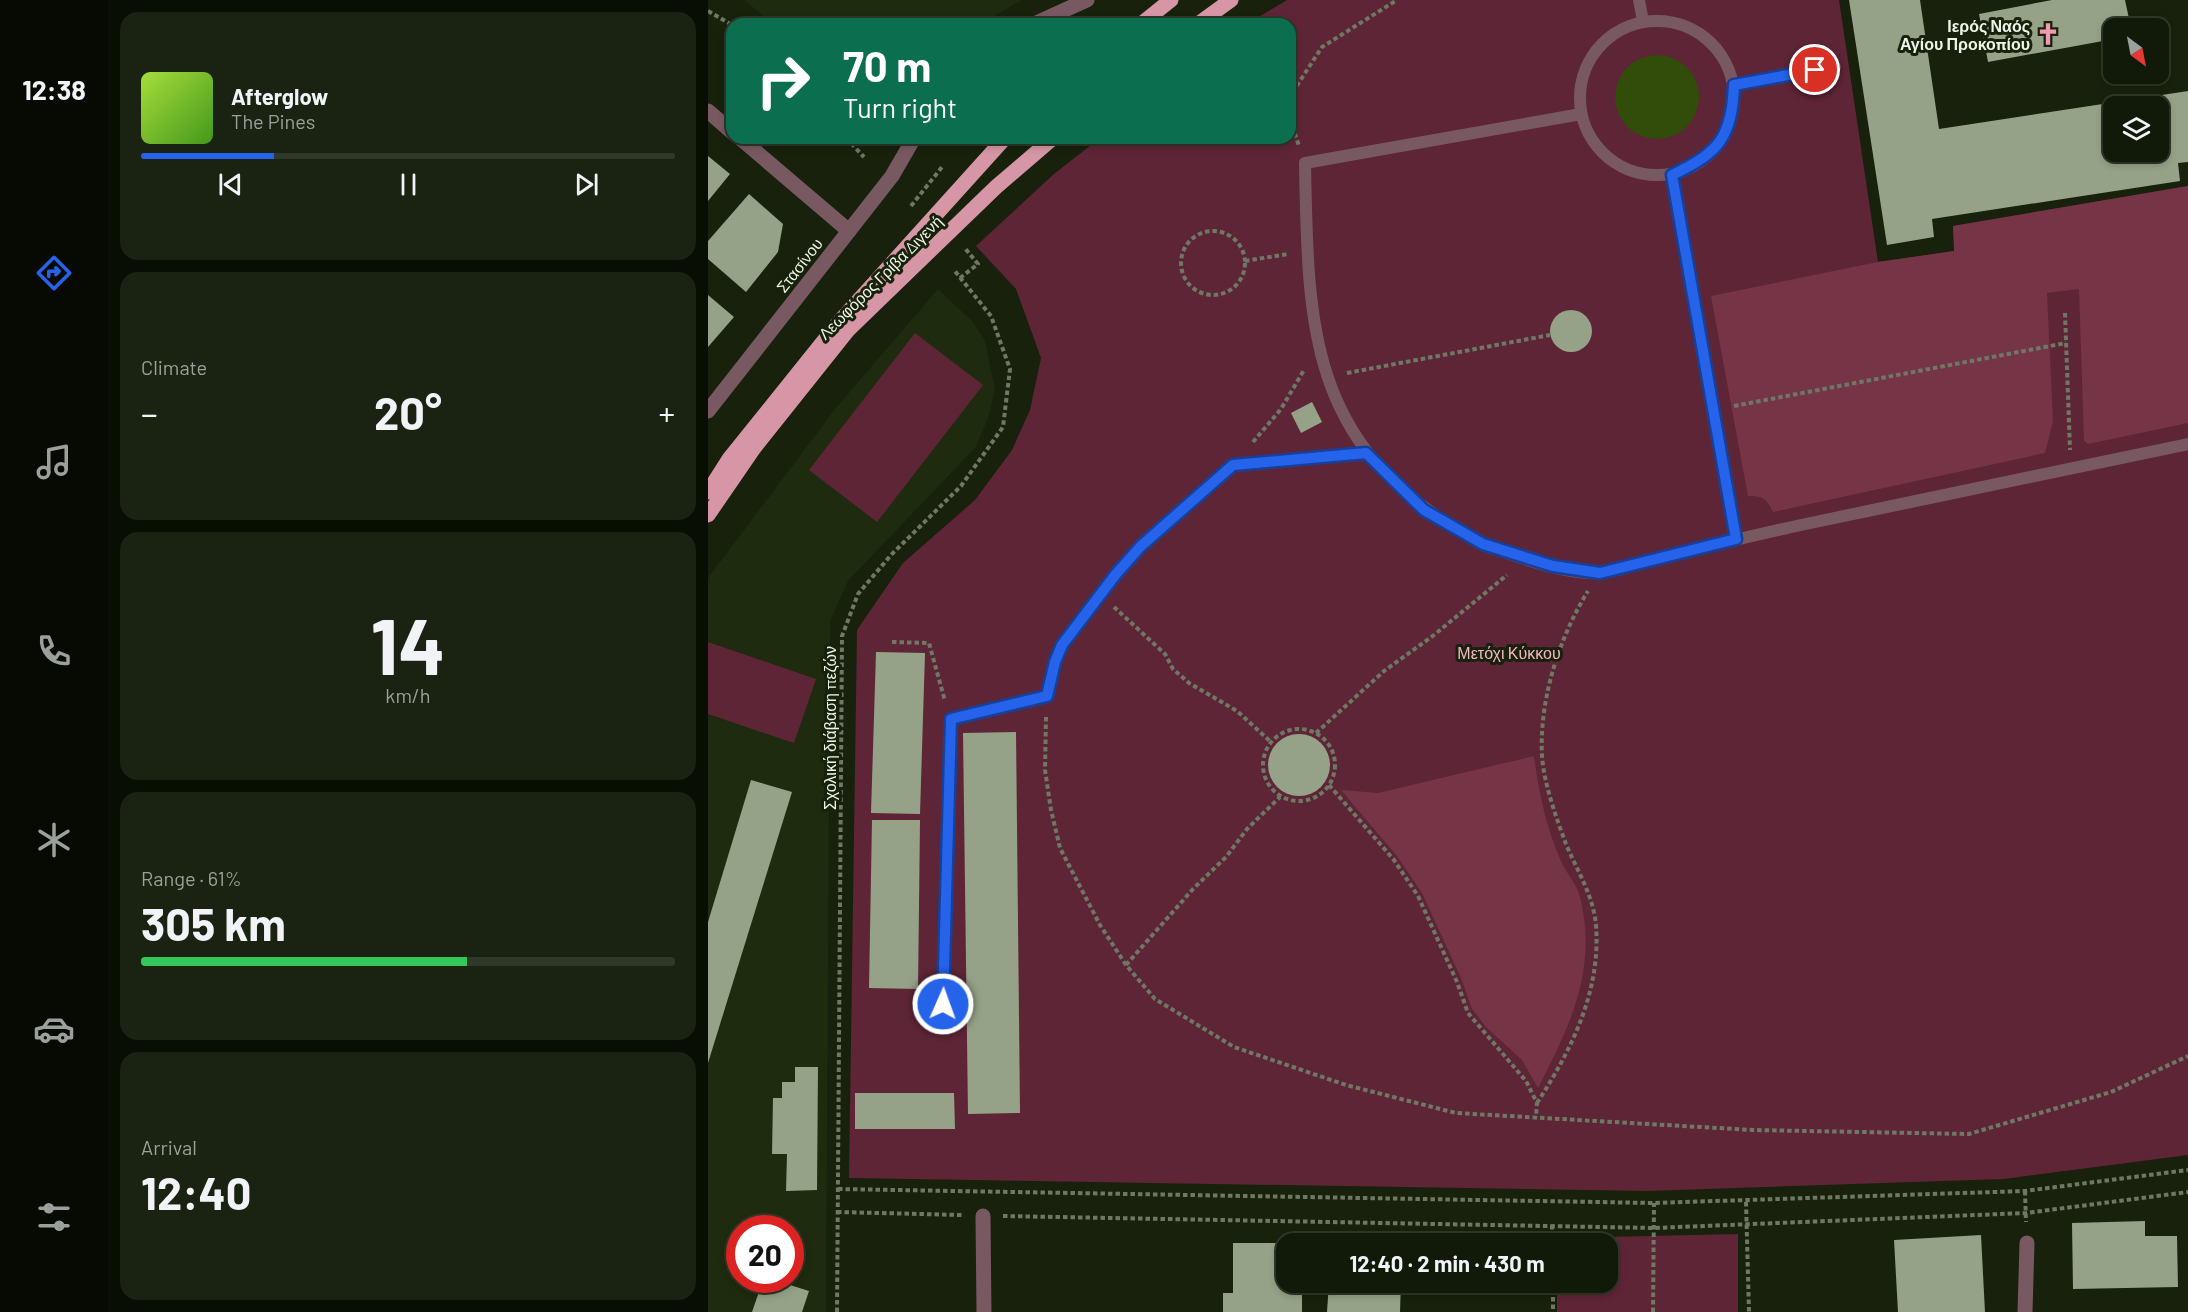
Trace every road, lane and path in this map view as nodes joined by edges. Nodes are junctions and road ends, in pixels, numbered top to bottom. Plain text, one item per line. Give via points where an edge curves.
1 (1087, 0) edge
2 (1231, 0) edge
3 (1397, 0) edge
4 (1639, 0) edge
5 (1170, 2) edge
6 (708, 11) edge
7 (1047, 18) edge
8 (1149, 18) edge
9 (1206, 18) edge
10 (1643, 21) junction
11 (726, 22) edge
12 (1835, 67) dead end
13 (1734, 85) junction
14 (1296, 87) edge
15 (708, 111) edge
16 (1581, 114) junction
17 (726, 127) edge
18 (1296, 135) edge
19 (747, 144) edge
20 (852, 144) edge
21 (911, 144) edge
22 (1000, 144) edge
23 (1046, 144) edge
24 (864, 157) dead end
25 (1305, 163) junction
26 (942, 167) dead end
27 (1672, 175) junction
28 (907, 211) dead end
29 (849, 231) junction
30 (961, 244) dead end
31 (1307, 251) junction
32 (1245, 261) junction
33 (954, 270) dead end
34 (960, 278) junction
35 (2065, 313) dead end
36 (1550, 335) dead end
37 (2066, 343) junction
38 (1318, 346) junction
39 (1326, 377) junction
40 (1713, 409) junction
41 (708, 411) edge
42 (2188, 444) edge
43 (1366, 453) junction
44 (1233, 465) junction
45 (2071, 468) junction
46 (708, 492) edge
47 (708, 515) edge
48 (1736, 539) junction
49 (1526, 560) junction
50 (1600, 573) junction
51 (1101, 595) junction
52 (892, 642) dead end
53 (1047, 696) junction
54 (951, 719) junction
55 (1316, 733) junction
56 (1271, 742) junction
57 (1329, 785) junction
58 (1280, 797) junction
59 (1126, 965) junction
60 (943, 1004) dead end
61 (2188, 1056) edge
62 (1537, 1103) junction
63 (1536, 1118) junction
64 (2188, 1170) edge
65 (838, 1189) junction
66 (2025, 1191) junction
67 (2188, 1191) edge
68 (1746, 1202) junction
69 (1654, 1203) junction
70 (837, 1212) junction
71 (2026, 1213) junction
72 (983, 1216) junction
73 (1552, 1225) junction
74 (1747, 1226) junction
75 (1654, 1228) junction
76 (1552, 1233) edge
77 (2026, 1243) dead end
78 (1552, 1293) edge
79 (837, 1312) edge
80 (984, 1312) edge
81 (1553, 1312) edge
82 (1653, 1312) edge
83 (1749, 1312) edge
84 (2025, 1312) edge

1 - 7 street
2 - 9 main road
3 - 14 path via 1322,47
4 - 10 lane
5 - 8 main road
6 - 11 path
10 - 13 lane via 1674,21 1702,34 1723,56
10 - 16 lane via 1614,32 1592,54 1580,82
12 - 13 lane
13 - 27 lane via 1733,114 1721,141 1701,162
15 - 17 street
16 - 25 lane
16 - 27 lane via 1592,142 1614,163 1643,175
18 - 25 path
19 - 29 street
20 - 24 path
21 - 29 street, Στασίνου via 892,177
22 - 46 main road, Λεωφόρος Γρίβα Διγενή via 839,322 729,459
23 - 47 main road, Λεωφόρος Γρίβα Διγενή via 848,330 754,448
25 - 31 lane
26 - 28 path
27 - 40 lane
29 - 41 street, Στασίνου
30 - 34 path via 978,264
31 - 32 path
31 - 38 lane
32 - 32 path via 1238,282 1220,294 1200,292 1184,278 1181,268 1185,246 1204,232 1227,234 1242,251
33 - 34 path, Σχολική διάβαση πεζών
34 - 65 path, Σχολική διάβαση πεζών via 991,316 1011,369 1003,427 961,486 891,555 858,594 842,636
35 - 37 path
36 - 39 path
37 - 40 path
37 - 45 path
38 - 39 lane
38 - 44 path via 1281,409
39 - 43 lane
40 - 48 lane
42 - 45 lane
43 - 44 lane
43 - 49 lane via 1424,510 1483,544
44 - 51 lane via 1141,546
45 - 48 lane
48 - 50 lane
49 - 50 lane
49 - 55 path via 1384,671
50 - 62 path via 1575,612 1550,686 1542,758 1567,845 1590,897 1596,925 1592,974 1584,1016 1574,1042
51 - 53 lane via 1062,645
51 - 56 path via 1165,654 1173,669 1189,684 1237,711
52 - 54 path via 929,643
53 - 54 lane
53 - 59 path via 1046,770 1060,848
54 - 60 lane
55 - 56 path via 1296,729
55 - 57 path via 1333,750 1336,765
56 - 58 path via 1264,753 1264,778
57 - 58 path via 1310,801 1294,802
57 - 62 path via 1394,860 1418,896 1468,1013 1526,1081
58 - 59 path
59 - 63 path via 1155,999 1234,1047 1346,1085 1456,1113
61 - 63 path via 2111,1092 1968,1134 1753,1130
62 - 63 path
64 - 66 path
65 - 69 path
65 - 70 path, Σχολική διάβαση πεζών
66 - 68 path
66 - 71 path
67 - 71 path
68 - 69 path
68 - 74 path
69 - 75 path
70 - 72 path
70 - 79 path, Σχολική διάβαση πεζών
71 - 74 path
72 - 73 path
72 - 80 street
73 - 75 path
73 - 76 path
74 - 75 path
74 - 83 path
75 - 82 path
77 - 84 street
78 - 81 path

